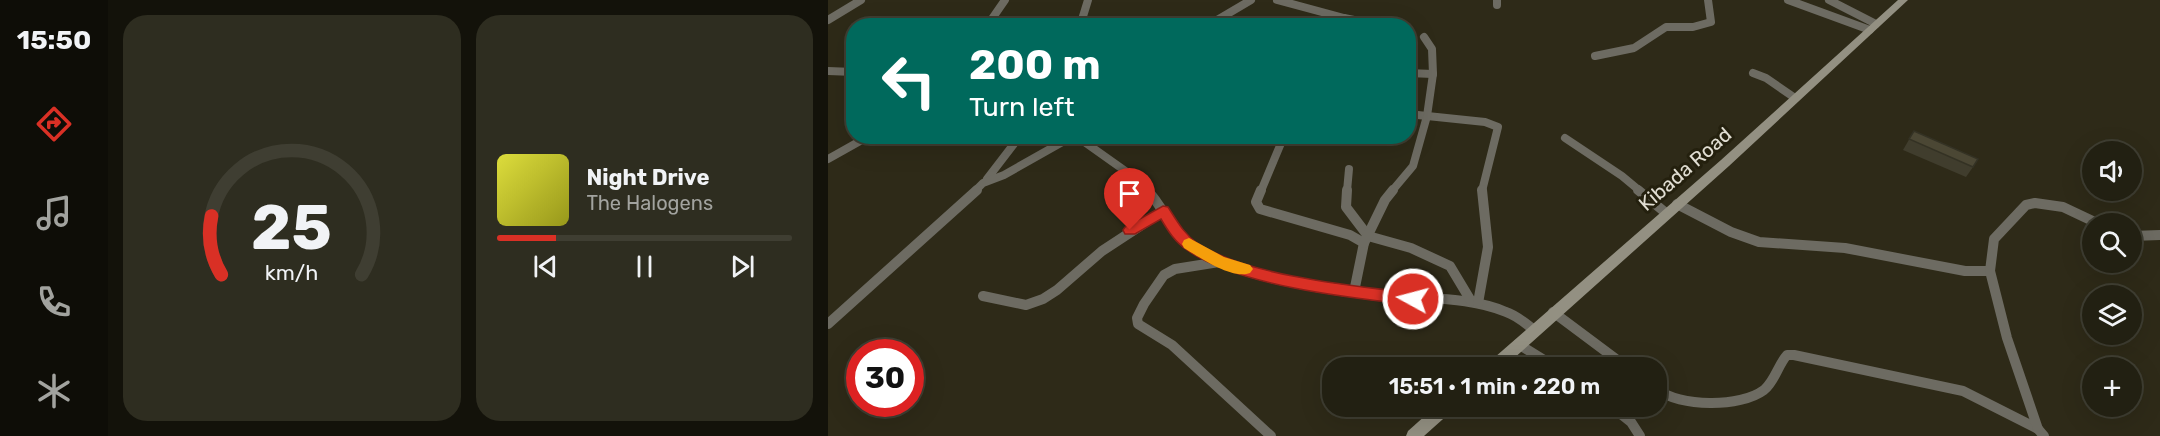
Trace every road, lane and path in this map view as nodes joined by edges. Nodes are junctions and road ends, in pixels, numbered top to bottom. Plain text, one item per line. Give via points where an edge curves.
1 (861, 0) edge
2 (1005, 0) edge
3 (1088, 0) edge
4 (1250, 0) edge
5 (1277, 0) edge
6 (1708, 0) edge
7 (1788, 0) edge
8 (1829, 0) edge
9 (1903, 0) edge
10 (993, 18) edge
11 (1082, 18) edge
12 (1220, 18) edge
13 (1344, 18) edge
14 (828, 20) edge
15 (1873, 27) junction
16 (1424, 38) dead end
17 (1595, 56) dead end
18 (828, 71) edge
19 (846, 72) edge
20 (1416, 73) edge
21 (1434, 74) junction
22 (1752, 74) dead end
23 (1795, 98) junction
24 (1416, 115) edge
25 (1427, 116) junction
26 (1565, 138) dead end
27 (855, 144) edge
28 (1014, 144) edge
29 (1060, 144) edge
30 (1086, 144) edge
31 (1281, 144) edge
32 (828, 159) edge
33 (1349, 169) dead end
34 (983, 183) junction
35 (1677, 204) junction
36 (1163, 211) junction
37 (1666, 213) junction
38 (2082, 217) edge
39 (2160, 235) edge
40 (2142, 237) edge
41 (1366, 240) junction
42 (1220, 262) junction
43 (1990, 271) junction
44 (1354, 292) junction
45 (983, 296) dead end
46 (1474, 302) junction
47 (1553, 312) junction
48 (828, 324) edge
49 (1533, 329) junction
50 (1518, 344) junction
51 (1504, 357) edge
52 (1539, 357) edge
53 (1613, 357) edge
54 (1667, 395) edge
55 (1435, 417) edge
56 (1624, 417) edge
57 (2041, 433) edge
58 (1271, 436) edge
59 (1413, 436) edge
60 (1640, 436) edge

1 - 14 street
2 - 10 street
3 - 11 street
4 - 12 street
5 - 13 street
6 - 17 street via 1711,22 1666,27 1634,48
7 - 15 street
8 - 15 street
9 - 15 main road, Kibada Road
15 - 23 main road, Kibada Road
16 - 21 street via 1432,50
18 - 19 street
20 - 21 street
21 - 25 street
22 - 23 street via 1766,78
23 - 35 main road, Kibada Road
24 - 25 street
25 - 41 street via 1413,165 1385,200
25 - 46 street via 1498,127 1482,190 1488,247
26 - 37 street via 1622,176
27 - 32 street
28 - 34 street
29 - 34 street
30 - 36 street via 1131,174
31 - 41 street via 1256,202 1260,209
33 - 41 street via 1346,207
34 - 48 street
35 - 37 main road, Kibada Road
35 - 43 street via 1759,242 1845,248 1965,271
36 - 42 street via 1177,233
36 - 45 street via 1102,250 1043,299 1026,305
37 - 47 main road, Kibada Road
38 - 43 street via 2048,204 2029,204 1994,239
39 - 40 street
41 - 44 street
41 - 46 street via 1411,249 1450,266
42 - 44 street
42 - 58 street via 1175,269 1164,275 1144,304 1138,324 1172,345
43 - 57 street via 2007,338
44 - 46 street
46 - 49 street via 1508,312
47 - 49 main road, Kibada Road
47 - 53 street
49 - 50 main road, Kibada Road
50 - 51 main road, Kibada Road
50 - 52 street
54 - 57 street via 1679,401 1749,399 1771,384 1787,355 1794,355 1962,391
55 - 59 main road
56 - 60 street

